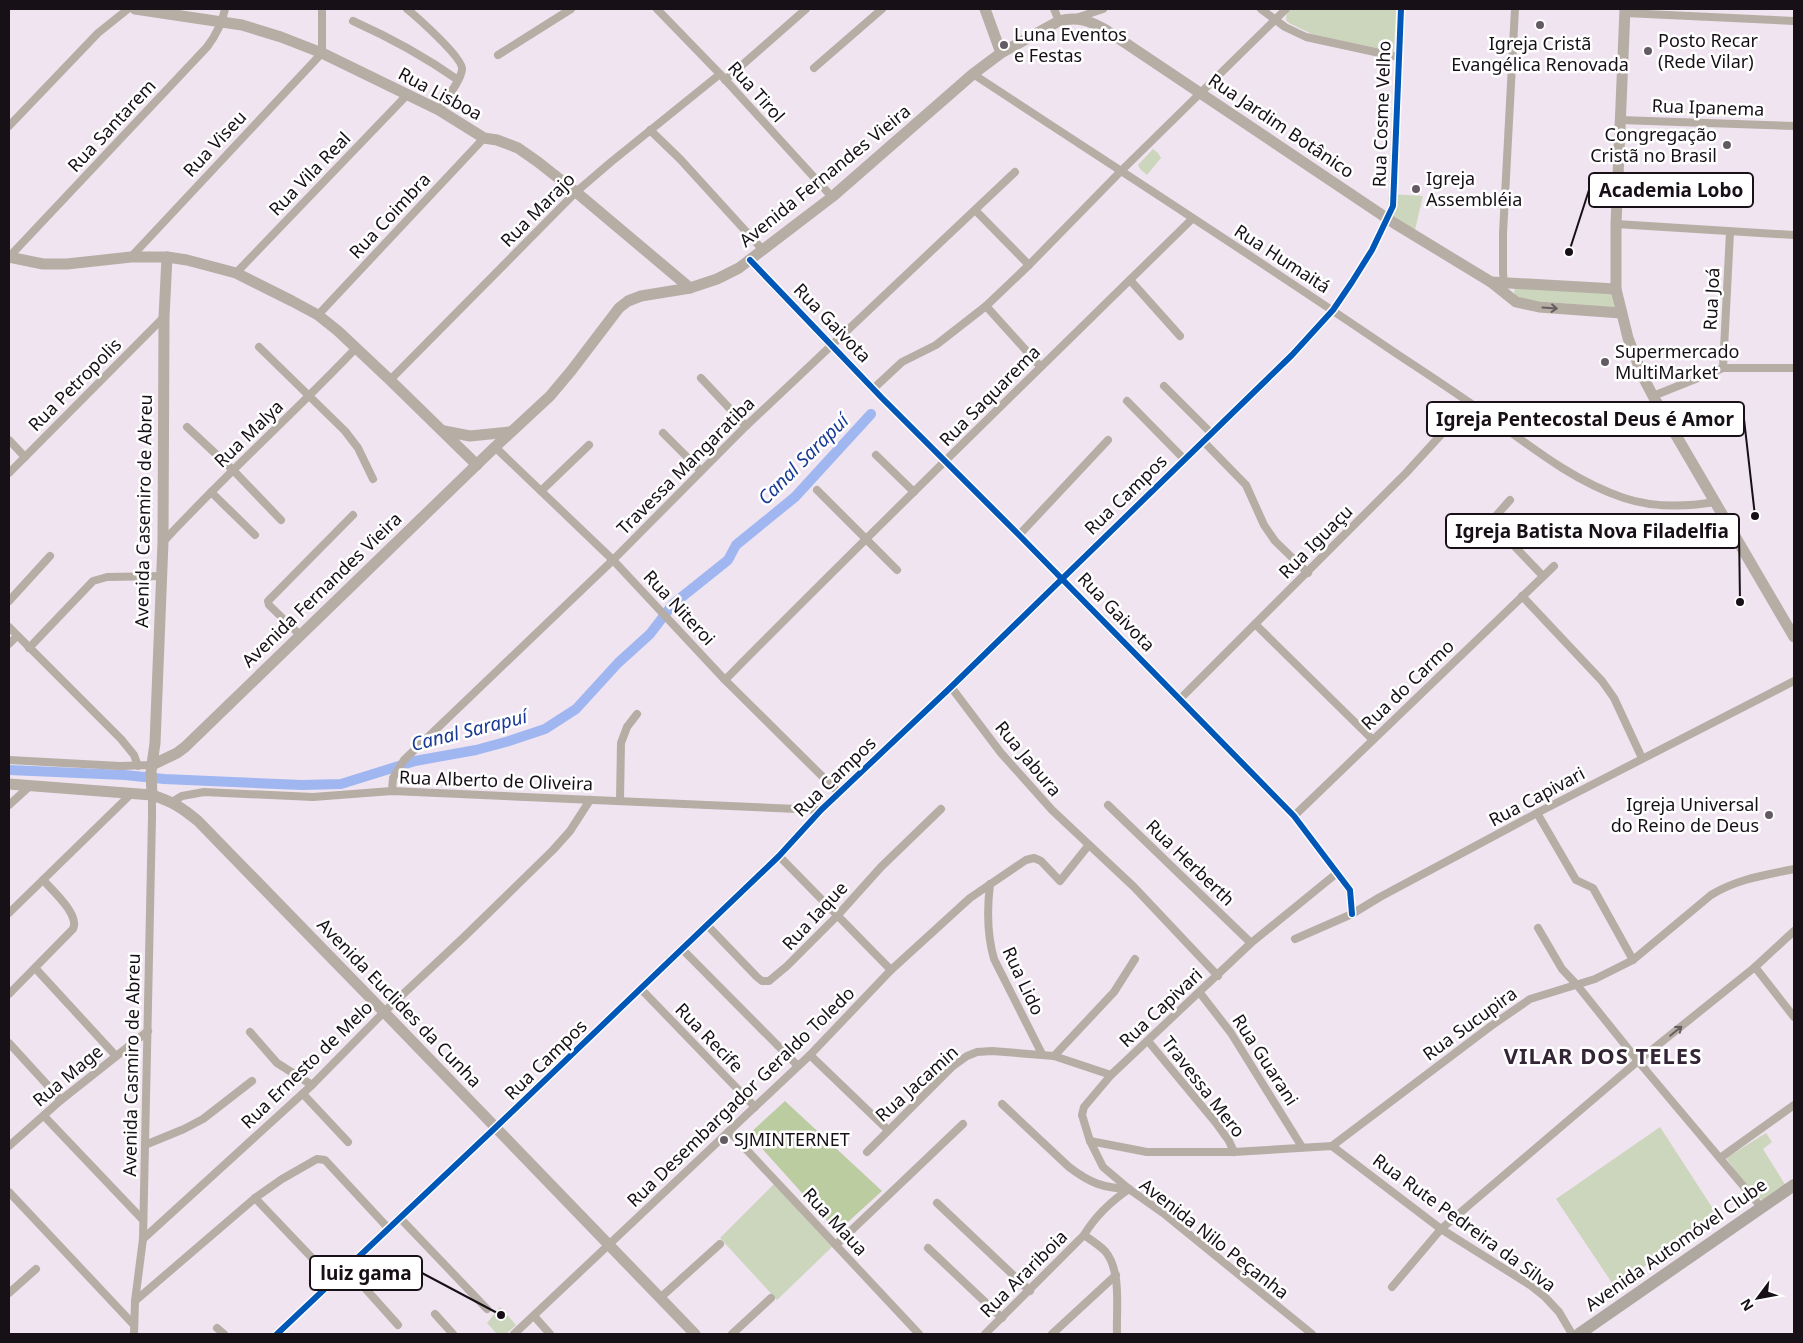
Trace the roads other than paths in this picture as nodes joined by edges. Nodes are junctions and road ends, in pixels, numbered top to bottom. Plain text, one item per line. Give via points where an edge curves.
1 (128, 9) edge
2 (135, 9) edge
3 (225, 9) edge
4 (322, 9) edge
5 (408, 9) edge
6 (571, 9) edge
7 (657, 9) edge
8 (806, 9) edge
9 (882, 9) edge
10 (985, 9) edge
11 (1054, 9) edge
12 (1102, 9) edge
13 (1262, 9) edge
14 (1286, 9) edge
15 (1401, 9) edge
16 (1515, 9) edge
17 (1625, 11) edge
18 (1076, 18) junction
19 (1276, 19) junction
20 (1059, 20) junction
21 (353, 21) dead end
22 (1794, 21) edge
23 (222, 22) junction
24 (322, 53) junction
25 (1001, 53) junction
26 (498, 55) dead end
27 (1398, 57) junction
28 (814, 68) dead end
29 (973, 74) junction
30 (723, 77) junction
31 (458, 80) junction
32 (1201, 93) junction
33 (407, 95) junction
34 (439, 110) junction
35 (1620, 120) junction
36 (9, 126) edge
37 (1794, 126) edge
38 (650, 130) junction
39 (484, 138) junction
40 (1121, 171) junction
41 (1015, 172) dead end
42 (576, 192) junction
43 (832, 197) junction
44 (975, 210) junction
45 (1387, 218) junction
46 (1192, 219) junction
47 (1616, 224) junction
48 (1730, 232) junction
49 (1794, 235) edge
50 (763, 250) junction
51 (9, 257) edge
52 (131, 257) junction
53 (166, 257) junction
54 (750, 260) junction
55 (1029, 265) junction
56 (236, 273) junction
57 (1130, 280) junction
58 (690, 288) junction
59 (1505, 288) junction
60 (1616, 289) junction
61 (986, 306) junction
62 (1333, 310) junction
63 (1621, 313) junction
64 (318, 315) junction
65 (164, 318) junction
66 (1180, 336) dead end
67 (832, 345) junction
68 (259, 347) dead end
69 (356, 348) junction
70 (1040, 366) junction
71 (1723, 368) junction
72 (1794, 368) edge
73 (701, 378) dead end
74 (390, 380) junction
75 (1164, 386) dead end
76 (874, 389) junction
77 (310, 396) junction
78 (1653, 396) junction
79 (1128, 401) dead end
80 (1470, 403) junction
81 (746, 426) junction
82 (187, 427) dead end
83 (442, 431) junction
84 (510, 432) junction
85 (663, 433) dead end
86 (1211, 433) junction
87 (9, 440) edge
88 (1108, 440) dead end
89 (1203, 440) junction
90 (589, 444) dead end
91 (495, 447) junction
92 (876, 454) dead end
93 (25, 457) junction
94 (1184, 459) junction
95 (945, 462) junction
96 (477, 465) junction
97 (233, 470) junction
98 (701, 471) junction
99 (9, 473) edge
100 (373, 479) dead end
101 (817, 490) dead end
102 (541, 491) junction
103 (211, 492) junction
104 (914, 492) junction
105 (1510, 500) dead end
106 (1715, 502) junction
107 (353, 515) dead end
108 (282, 520) dead end
109 (1019, 535) junction
110 (255, 536) dead end
111 (866, 537) junction
112 (163, 542) junction
113 (50, 556) dead end
114 (613, 560) junction
115 (1554, 566) dead end
116 (897, 570) dead end
117 (1308, 573) junction
118 (162, 576) junction
119 (1543, 576) junction
120 (1062, 578) junction
121 (1522, 596) junction
122 (9, 601) edge
123 (1255, 624) junction
124 (9, 627) edge
125 (300, 635) junction
126 (18, 636) junction
127 (1794, 637) edge
128 (9, 644) edge
129 (29, 648) junction
130 (725, 680) junction
131 (1794, 681) edge
132 (951, 687) junction
133 (1180, 699) junction
134 (637, 714) dead end
135 (1373, 740) junction
136 (1642, 758) junction
137 (9, 760) edge
138 (138, 766) junction
139 (151, 768) junction
140 (9, 784) edge
141 (31, 785) junction
142 (151, 791) junction
143 (392, 791) junction
144 (132, 793) junction
145 (839, 793) junction
146 (590, 800) junction
147 (620, 800) junction
148 (172, 802) junction
149 (9, 805) edge
150 (1108, 805) dead end
151 (941, 809) dead end
152 (821, 810) junction
153 (1537, 814) junction
154 (1294, 816) junction
155 (1088, 846) junction
156 (779, 856) junction
157 (1794, 869) edge
158 (1337, 873) junction
159 (43, 880) junction
160 (990, 884) junction
161 (9, 913) edge
162 (1352, 914) junction
163 (837, 916) junction
164 (707, 925) junction
165 (1538, 928) dead end
166 (1794, 931) edge
167 (1294, 939) dead end
168 (1251, 943) junction
169 (682, 948) junction
170 (1136, 960) dead end
171 (1632, 960) junction
172 (1755, 967) junction
173 (36, 969) junction
174 (891, 970) junction
175 (1218, 976) junction
176 (1577, 985) junction
177 (641, 989) junction
178 (1200, 992) junction
179 (9, 994) edge
180 (384, 1012) junction
181 (1794, 1017) edge
182 (148, 1031) junction
183 (250, 1032) dead end
184 (1148, 1041) junction
185 (9, 1043) edge
186 (1042, 1054) junction
187 (810, 1055) junction
188 (116, 1056) junction
189 (1054, 1056) junction
190 (1638, 1061) junction
191 (798, 1066) junction
192 (1111, 1075) junction
193 (252, 1081) dead end
194 (312, 1085) junction
195 (303, 1094) junction
196 (61, 1100) junction
197 (1002, 1104) dead end
198 (1794, 1104) edge
199 (755, 1107) junction
200 (44, 1116) junction
201 (963, 1124) dead end
202 (496, 1128) junction
203 (888, 1130) junction
204 (729, 1131) junction
205 (1090, 1141) junction
206 (348, 1142) dead end
207 (145, 1145) junction
208 (9, 1146) edge
209 (1332, 1146) junction
210 (1302, 1147) junction
211 (866, 1152) dead end
212 (1234, 1152) junction
213 (1720, 1158) junction
214 (1794, 1184) edge
215 (1129, 1189) junction
216 (9, 1192) edge
217 (256, 1198) junction
218 (937, 1203) dead end
219 (1761, 1207) junction
220 (400, 1218) junction
221 (143, 1220) junction
222 (389, 1229) junction
223 (1441, 1229) junction
224 (1084, 1235) junction
225 (143, 1239) junction
226 (720, 1244) dead end
227 (836, 1245) junction
228 (609, 1246) junction
229 (928, 1248) dead end
230 (347, 1268) junction
231 (36, 1269) dead end
232 (1116, 1275) junction
233 (334, 1281) junction
234 (1392, 1287) dead end
235 (1030, 1290) junction
236 (9, 1293) edge
237 (660, 1298) junction
238 (771, 1298) dead end
239 (135, 1301) junction
240 (487, 1308) dead end
241 (435, 1314) dead end
242 (534, 1316) junction
243 (1002, 1318) junction
244 (134, 1325) junction
245 (398, 1325) dead end
246 (217, 1328) dead end
247 (134, 1334) edge
248 (224, 1334) edge
249 (277, 1334) edge
250 (453, 1334) edge
251 (514, 1334) edge
252 (550, 1334) edge
253 (695, 1334) edge
254 (732, 1334) edge
255 (919, 1334) edge
256 (985, 1334) edge
257 (1052, 1334) edge
258 (1117, 1334) edge
259 (1312, 1334) edge
260 (1572, 1334) edge
261 (1579, 1334) edge

1 - 36 street via 98,33
2 - 23 main road, Rua Lisboa
3 - 23 street, Rua Santarem
4 - 24 street
5 - 31 street via 461,64
6 - 26 street
7 - 30 street, Rua Tirol
8 - 30 street, Rua Marajo
9 - 28 street
10 - 25 main road
11 - 20 street
12 - 18 street
13 - 19 street
14 - 19 street, Rua Gaivota
15 - 27 street, Rua Cosme Velho
16 - 59 street via 1503,233
17 - 22 street
17 - 35 main road
18 - 20 main road, Avenida Fernandes Vieira
18 - 32 main road, Rua Jardim Botânico via 1088,20 1106,30
19 - 27 street via 1291,31 1306,36
19 - 32 street, Rua Gaivota
20 - 25 main road, Avenida Fernandes Vieira
21 - 31 street via 400,42
23 - 24 main road, Rua Lisboa via 259,30
23 - 51 street, Rua Santarem via 207,47
24 - 33 main road, Rua Lisboa
24 - 52 street, Rua Viseu
25 - 29 main road, Avenida Fernandes Vieira
27 - 45 street, Rua Cosme Velho via 1394,200
29 - 40 street, Rua Humaitá
29 - 43 main road, Avenida Fernandes Vieira
30 - 38 street, Rua Marajo
30 - 43 street, Rua Tirol
31 - 34 street
32 - 40 street, Rua Gaivota
32 - 45 main road, Rua Jardim Botânico
33 - 34 main road, Rua Lisboa
33 - 56 street, Rua Vila Real
34 - 39 main road, Rua Lisboa
35 - 37 street, Rua Ipanema
35 - 47 main road
38 - 42 street, Rua Marajo
38 - 50 street
39 - 42 main road, Rua Lisboa via 518,148
39 - 64 street, Rua Coimbra
40 - 46 street, Rua Humaitá
40 - 55 street, Rua Gaivota
41 - 44 street, Travessa Mangaratiba
42 - 58 main road, Rua Lisboa
42 - 74 street, Rua Marajo
43 - 50 main road, Avenida Fernandes Vieira
44 - 55 street
44 - 67 street, Travessa Mangaratiba
45 - 59 main road, Rua Jardim Botânico
45 - 62 street, Rua Campos via 1372,250
46 - 57 street, Rua Saquarema
46 - 62 street, Rua Humaitá
47 - 48 street
47 - 60 main road
48 - 49 street
48 - 71 street, Rua Joá
50 - 54 main road, Avenida Fernandes Vieira
51 - 52 main road via 44,264
52 - 53 main road
53 - 56 main road
53 - 65 main road, Avenida Casemiro de Abreu
54 - 58 main road, Avenida Fernandes Vieira via 717,279
54 - 67 street, Rua Gaivota
55 - 61 street, Rua Gaivota
56 - 64 main road
57 - 66 street
57 - 70 street, Rua Saquarema
58 - 84 main road, Avenida Fernandes Vieira via 640,296 619,308 550,396
59 - 60 main road
59 -> 63 main road, Rua Jardim Botânico via 1516,302 1540,308
60 - 63 main road
61 - 70 street
61 - 76 street, Rua Gaivota via 936,345 902,362
62 - 80 street, Rua Humaitá
62 - 86 street, Rua Campos via 1292,355
63 - 78 main road via 1635,358
64 - 69 main road
65 - 93 street, Rua Petropolis
65 - 112 main road, Avenida Casemiro de Abreu
67 - 76 street, Rua Gaivota
67 - 81 street, Travessa Mangaratiba
68 - 77 street
69 - 74 main road
69 - 77 street, Rua Malya
70 - 95 street, Rua Saquarema
71 - 72 street
71 - 78 street
73 - 81 street
74 - 83 main road
75 - 86 street
76 - 95 street, Rua Gaivota
77 - 97 street, Rua Malya
77 - 100 street via 358,448
78 - 106 main road
79 - 94 street
80 - 106 street, Rua Humaitá via 1559,466 1612,493 1646,504 1691,506
80 - 117 street, Rua Iguaçu
81 - 98 street, Travessa Mangaratiba
82 - 97 street
83 - 84 main road via 470,436
83 - 96 main road
84 - 91 main road, Avenida Fernandes Vieira
85 - 98 street
86 - 89 street, Rua Campos
87 - 93 street
88 - 109 street
89 - 94 street, Rua Campos
89 - 117 street via 1242,481 1275,541
90 - 102 street
91 - 96 main road, Avenida Fernandes Vieira
91 - 102 street, Rua Niteroi
92 - 104 street
93 - 99 street, Rua Petropolis
94 - 120 street, Rua Campos
95 - 104 street, Rua Saquarema
95 - 109 street, Rua Gaivota
96 - 125 main road, Avenida Fernandes Vieira
97 - 103 street, Rua Malya
97 - 108 street
98 - 114 street, Travessa Mangaratiba
101 - 111 street
102 - 114 street, Rua Niteroi
103 - 110 street
103 - 112 street, Rua Malya
104 - 111 street, Rua Saquarema
105 - 119 street via 1495,518 1495,526
106 - 127 main road
107 - 125 street via 268,601
109 - 120 street, Rua Gaivota
111 - 116 street
111 - 130 street, Rua Saquarema
112 - 118 main road, Avenida Casemiro de Abreu
113 - 122 street
114 - 130 street, Rua Niteroi
114 - 143 street, Travessa Mangaratiba via 404,760 392,783
115 - 119 street, Rua do Carmo
117 - 123 street, Rua Iguaçu
118 - 129 street via 107,577 93,581
118 - 139 main road, Avenida Casemiro de Abreu via 155,743
119 - 121 street, Rua do Carmo
120 - 132 street, Rua Campos
120 - 133 street, Rua Gaivota
121 - 135 street, Rua do Carmo
121 - 136 street via 1602,681 1614,698
123 - 133 street, Rua Iguaçu
123 - 135 street
124 - 126 street
125 - 139 main road, Avenida Fernandes Vieira via 185,746
126 - 128 street
126 - 129 street
129 - 138 street via 121,739
130 - 145 street, Rua Niteroi
131 - 136 street, Rua Capivari
132 - 145 street, Rua Campos
132 - 155 street, Rua Jabura via 1025,781
133 - 154 street, Rua Gaivota
134 - 147 street via 621,743
135 - 154 street, Rua do Carmo
136 - 153 street, Rua Capivari
137 - 138 street
138 - 139 street
139 - 142 main road, Avenida Casemiro de Abreu
140 - 141 main road, Avenida Euclides da Cunha
141 - 144 main road, Avenida Euclides da Cunha
141 - 149 street
142 - 144 main road, Avenida Euclides da Cunha
142 - 148 main road, Avenida Euclides da Cunha
142 - 182 street, Avenida Casmiro de Abreu
143 - 146 street, Rua Alberto de Oliveira
143 - 148 street, Rua Alberto de Oliveira via 313,797 204,792 182,796
144 - 159 street
145 - 152 street, Rua Campos
146 - 147 street, Rua Alberto de Oliveira
146 - 180 street, Rua Ernesto de Melo via 553,850
147 - 152 street, Rua Alberto de Oliveira
148 - 180 main road, Avenida Euclides da Cunha via 198,821
150 - 168 street, Rua Herberth
151 - 163 street, Rua Iaque
152 - 156 street, Rua Campos
153 - 162 street, Rua Capivari via 1380,896
153 - 171 street via 1576,880 1593,888
154 - 158 street, Rua Gaivota
155 - 160 street via 1060,880 1041,860 1034,858
155 - 175 street, Rua Jabura via 1153,907
156 - 163 street
156 - 164 street, Rua Campos
157 - 171 street, Rua Sucupira via 1724,887
158 - 162 street, Rua Gaivota via 1350,890
158 - 168 street, Rua Capivari
159 - 161 street
159 - 173 street via 73,916 75,925
160 - 174 street, Rua Desembargador Geraldo Toledo via 970,898
160 - 186 street, Rua Lido via 989,942 994,959
162 - 167 street, Rua Capivari
163 - 164 street, Rua Iaque via 806,950 769,981 757,977
163 - 174 street
164 - 169 street, Rua Campos
165 - 176 street via 1562,969
166 - 172 street
168 - 175 street, Rua Capivari
169 - 177 street, Rua Campos
169 - 191 street
170 - 189 street via 1114,992
171 - 176 street, Rua Sucupira
172 - 181 street
190 -> 172 street
173 - 179 street
173 - 188 street
174 - 187 street, Rua Desembargador Geraldo Toledo
175 - 178 street, Rua Capivari
176 - 190 street
176 - 209 street, Rua Sucupira via 1530,999
177 - 199 street, Rua Recife
177 - 202 street, Rua Campos
178 - 184 street, Rua Capivari
178 - 210 street, Rua Guarani via 1231,1033
180 - 194 street, Rua Ernesto de Melo
180 - 202 main road, Avenida Euclides da Cunha
182 - 188 street, Rua Mage
182 - 207 street, Avenida Casmiro de Abreu
183 - 194 street via 277,1063
184 - 192 street, Rua Capivari
184 - 212 street, Travessa Mero via 1216,1123
185 - 196 street
186 - 189 street, Rua Jacamin
186 - 203 street, Rua Jacamin via 992,1051 967,1056
187 - 191 street, Rua Desembargador Geraldo Toledo
187 - 203 street
188 - 196 street, Rua Mage
189 - 192 street, Rua Jacamin
190 - 213 street
190 - 223 street
191 - 199 street, Rua Desembargador Geraldo Toledo
192 - 205 street, Rua Capivari via 1082,1110
193 - 207 street via 203,1119
194 - 195 street, Rua Ernesto de Melo
195 - 206 street
195 - 225 street, Rua Ernesto de Melo
196 - 200 street, Rua Mage
197 - 215 street, Avenida Nilo Peçanha via 1081,1176 1109,1188
198 - 213 street
199 - 204 street, Rua Desembargador Geraldo Toledo
200 - 208 street, Rua Mage
200 - 221 street
201 - 227 street
202 - 220 street, Rua Campos
202 - 228 main road, Avenida Euclides da Cunha
203 - 211 street, Rua Jacamin
204 - 227 street, Rua Maua
204 - 228 street, Rua Desembargador Geraldo Toledo
205 - 212 street via 1147,1152
205 - 215 street, Rua Capivari via 1104,1166
207 - 221 street, Avenida Casmiro de Abreu
209 - 210 street
209 - 223 street, Rua Rute Pedreira da Silva
210 - 212 street
213 - 219 street
214 - 219 main road, Avenida Automóvel Clube
215 - 224 street, Rua Arariboia via 1111,1201
215 - 259 street, Avenida Nilo Peçanha
216 - 244 street
217 - 222 street via 311,1162 325,1160
217 - 233 street
217 - 239 street
218 - 235 street
219 - 261 main road, Avenida Automóvel Clube
220 - 222 street, Rua Campos
220 - 240 street
221 - 225 street, Avenida Casmiro de Abreu
222 - 230 street, Rua Campos
223 - 234 street
223 - 260 street, Rua Rute Pedreira da Silva via 1545,1297
224 - 232 street via 1105,1251
224 - 235 street, Rua Arariboia
225 - 239 street, Avenida Casmiro de Abreu
226 - 237 street
227 - 255 street, Rua Maua
228 - 237 main road, Avenida Euclides da Cunha
228 - 242 street, Rua Desembargador Geraldo Toledo
229 - 243 street
230 - 233 street, Rua Campos
230 - 245 street
231 - 236 street
232 - 257 street
232 - 258 street
233 - 249 street, Rua Campos
235 - 243 street, Rua Arariboia
237 - 253 main road, Avenida Euclides da Cunha
238 - 254 street
239 - 244 street, Avenida Casmiro de Abreu
241 - 250 street
242 - 251 street, Rua Desembargador Geraldo Toledo
242 - 252 street
243 - 256 street, Rua Arariboia
244 - 247 street, Avenida Casmiro de Abreu
246 - 248 street

